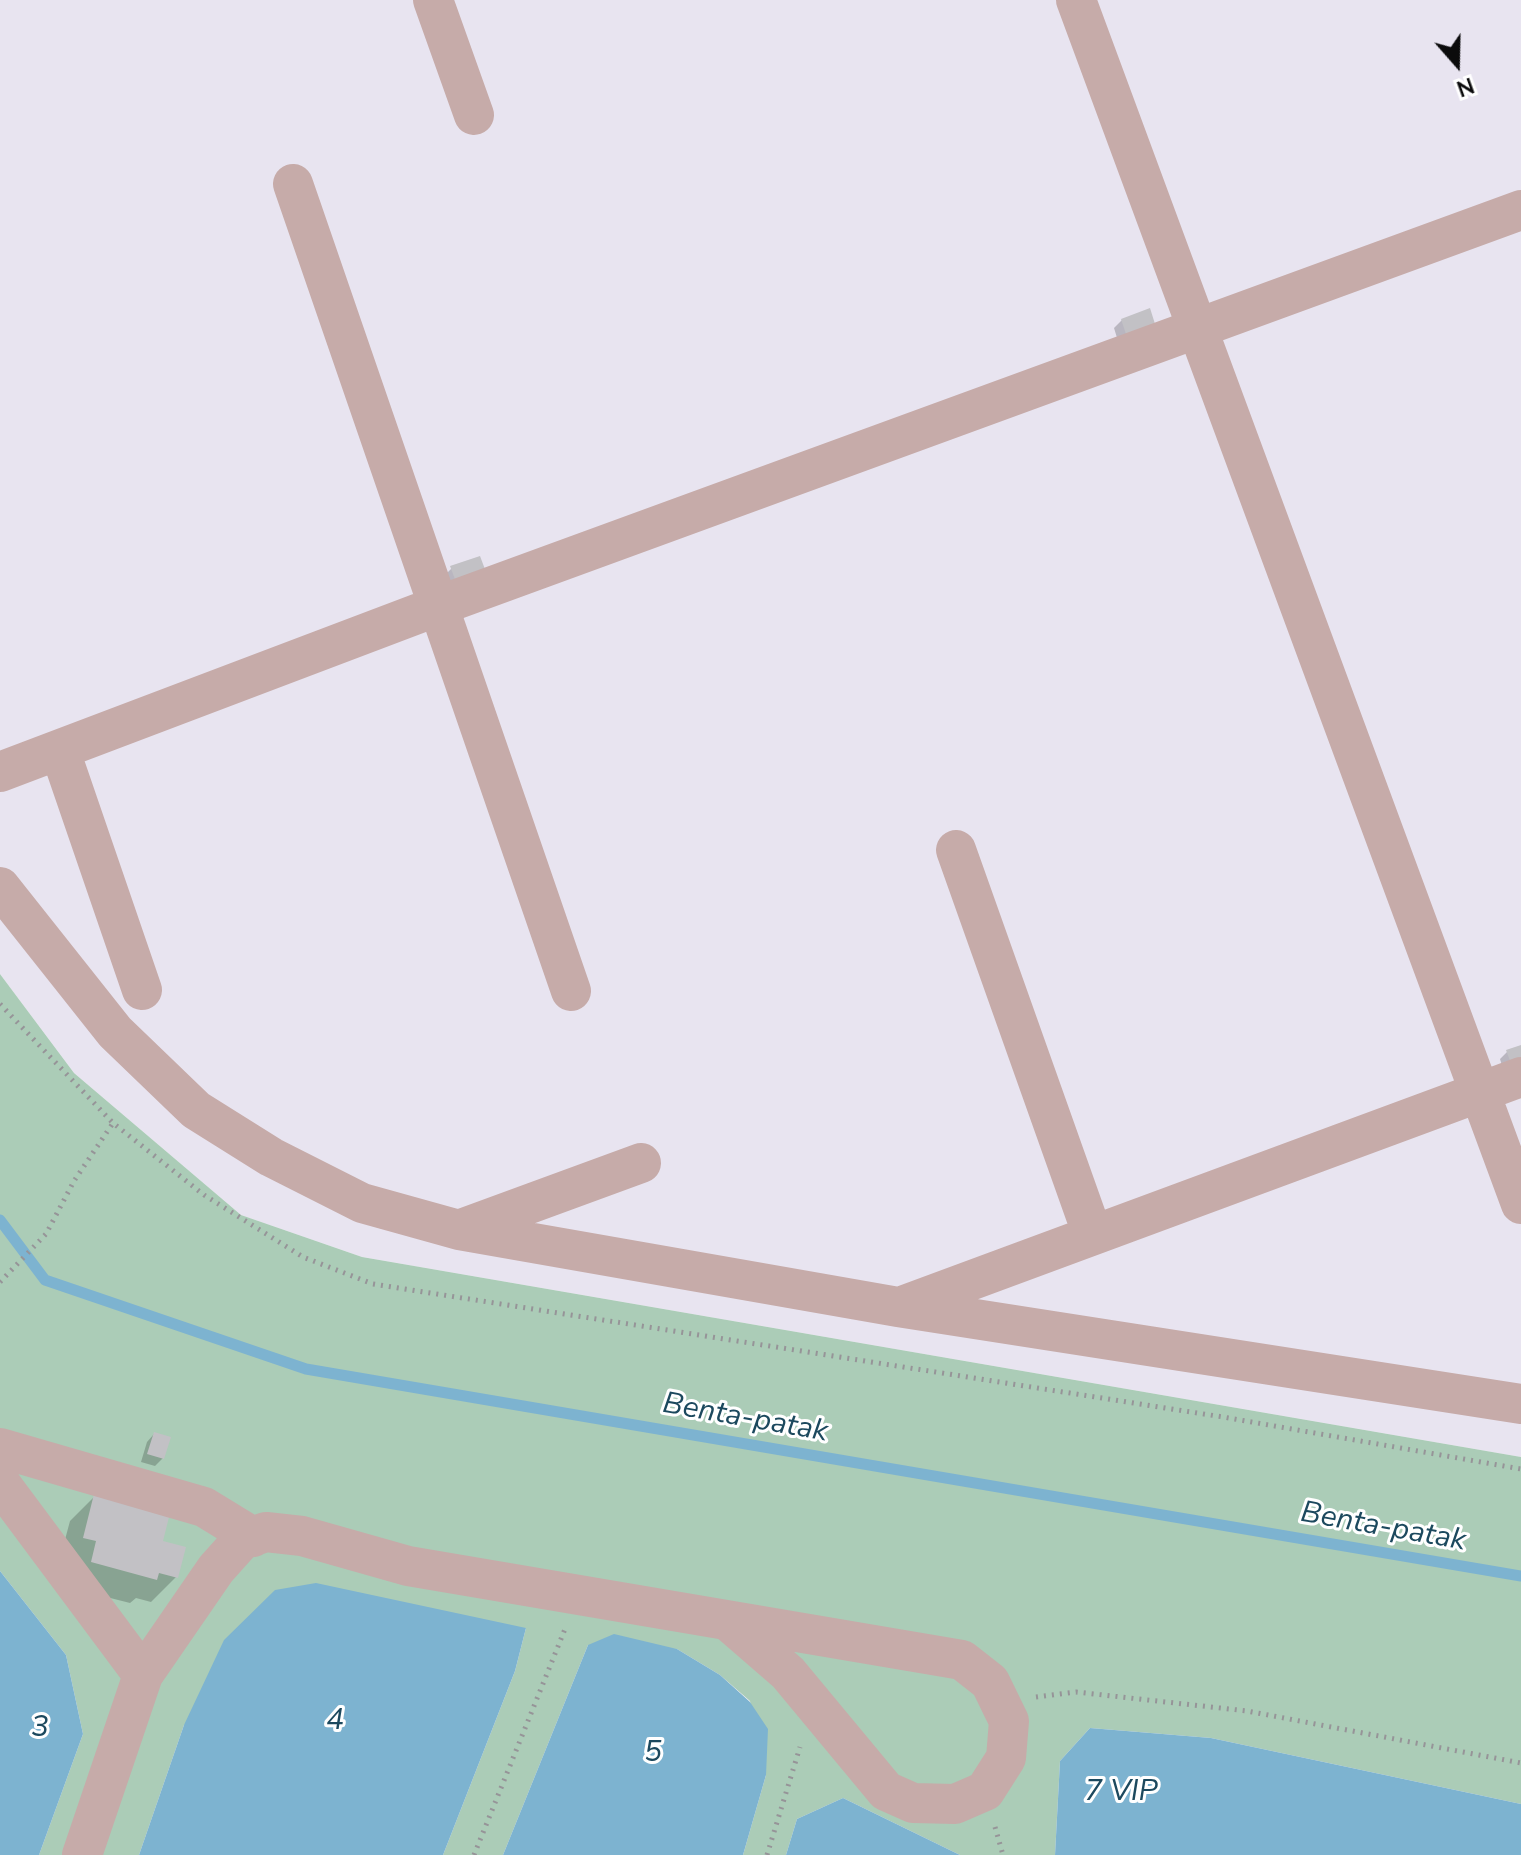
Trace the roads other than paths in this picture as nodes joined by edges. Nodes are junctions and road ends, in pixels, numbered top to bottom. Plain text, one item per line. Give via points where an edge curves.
1 (433, 0) edge
2 (1076, 0) edge
3 (474, 115) dead end
4 (293, 184) dead end
5 (1521, 210) edge
6 (1196, 329) junction
7 (438, 606) junction
8 (60, 751) junction
9 (0, 772) edge
10 (956, 850) dead end
11 (0, 887) edge
12 (142, 990) dead end
13 (571, 991) dead end
14 (1521, 1077) edge
15 (1479, 1092) junction
16 (641, 1163) dead end
17 (1521, 1204) edge
18 (459, 1230) junction
19 (1092, 1233) junction
20 (898, 1307) junction
21 (1521, 1404) edge
22 (0, 1448) edge
23 (0, 1483) edge
24 (253, 1537) junction
25 (728, 1621) junction
26 (143, 1675) junction
27 (82, 1855) edge

1 - 3 lane
2 - 6 lane
4 - 7 lane
5 - 6 lane
6 - 7 lane
6 - 15 lane
7 - 8 lane
7 - 13 lane
8 - 9 lane
8 - 12 lane
10 - 19 lane
11 - 18 lane via 115,1032 196,1110 271,1157 362,1203
14 - 15 lane
15 - 17 lane
15 - 19 lane
16 - 18 lane
18 - 20 lane
19 - 20 lane
20 - 21 lane
22 - 24 lane via 204,1507
23 - 26 lane
24 - 25 lane via 266,1532 302,1536 408,1566
24 - 26 lane via 242,1540 216,1569
25 - 25 lane via 788,1673 886,1791 913,1803 955,1804 985,1791 1006,1758 1009,1721 990,1682 962,1660
26 - 27 lane

